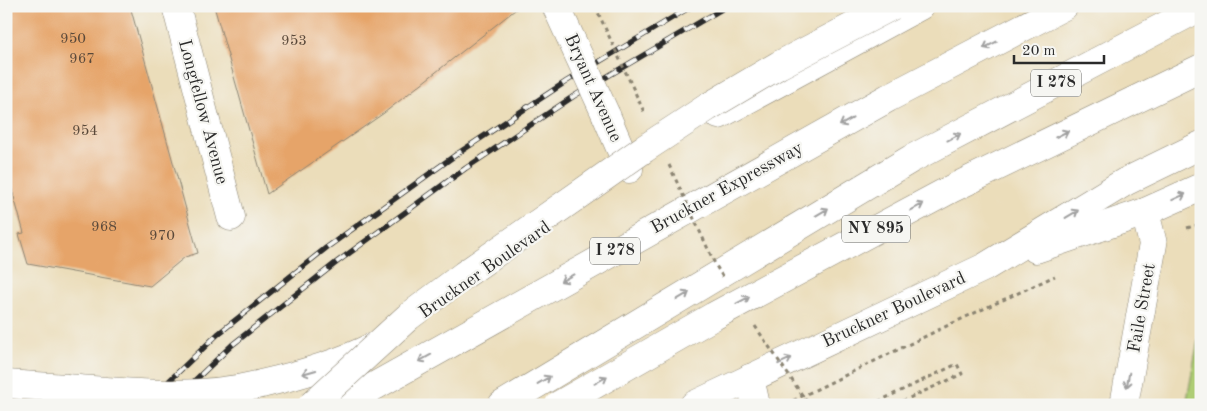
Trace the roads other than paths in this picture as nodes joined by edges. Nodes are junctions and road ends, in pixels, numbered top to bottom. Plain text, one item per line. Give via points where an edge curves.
1 (176, 6) edge
2 (556, 6) edge
3 (892, 6) edge
4 (920, 6) edge
5 (1064, 6) edge
6 (1201, 7) edge
7 (1201, 68) edge
8 (1201, 145) edge
9 (629, 170) junction
10 (1201, 187) edge
11 (1145, 212) junction
12 (231, 217) dead end
13 (985, 267) junction
14 (750, 378) junction
15 (6, 384) edge
16 (312, 405) edge
17 (341, 405) edge
18 (502, 405) edge
19 (559, 405) edge
20 (694, 405) edge
21 (756, 405) edge
22 (1124, 405) edge

1 - 12 main road, Longfellow Avenue
2 - 9 main road, Bryant Avenue, bridge
3 - 16 main road, bridge via 779,65 644,149 408,317
4 - 9 main road, Bruckner Boulevard via 727,111
5 -> 17 main road, Bruckner Expressway / I 278 via 888,98
18 -> 6 main road, I 278 via 911,159
19 -> 7 main road, NY 895, bridge via 714,316 950,189
13 -> 8 main road, Bruckner Boulevard via 1125,182
9 -> 15 main road, Bruckner Boulevard, bridge via 380,343 318,369 221,392 132,393
11 -> 10 main road, Bruckner Boulevard
11 - 13 main road, Bruckner Boulevard
11 -> 22 main road, Faile Street via 1154,244
14 -> 13 main road, Bruckner Boulevard
14 - 20 main road, Bruckner Boulevard
14 - 21 main road

